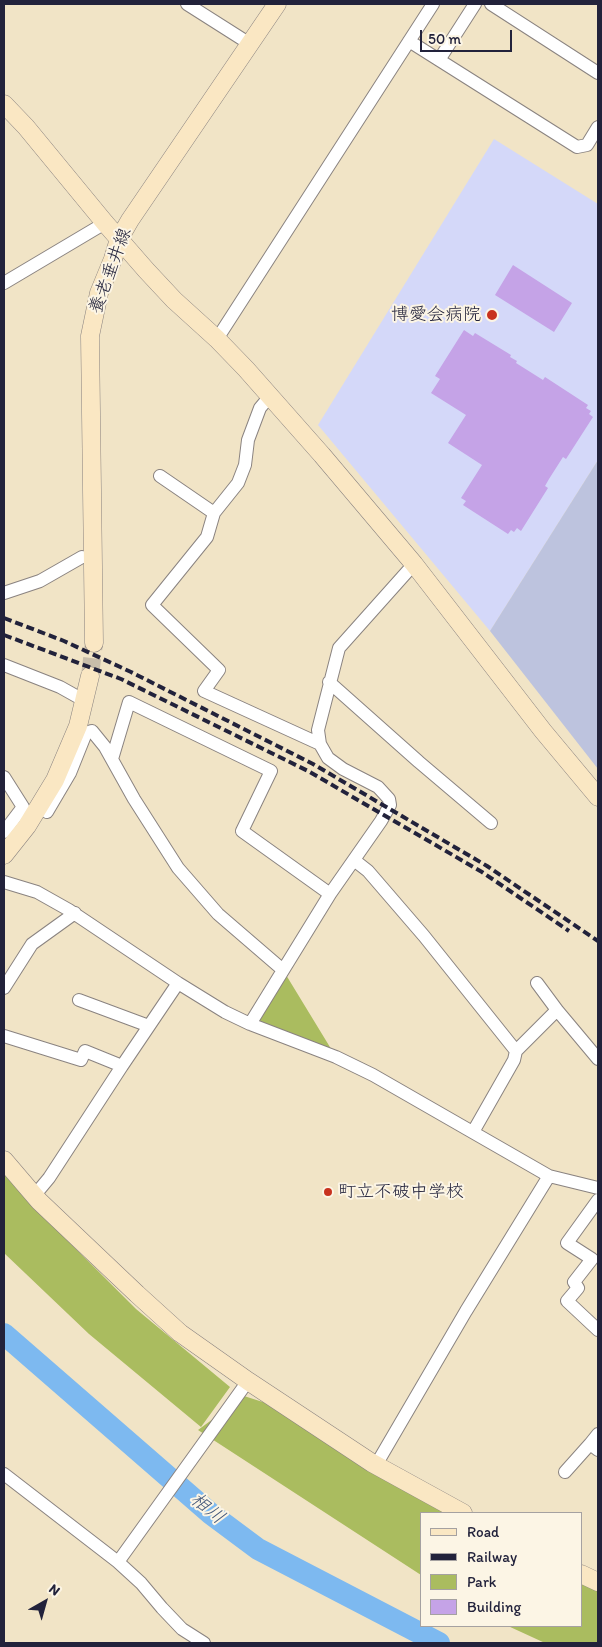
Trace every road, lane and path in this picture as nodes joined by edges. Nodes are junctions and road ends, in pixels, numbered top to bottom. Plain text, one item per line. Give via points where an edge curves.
1 (187, 4) edge
2 (277, 4) edge
3 (433, 4) edge
4 (475, 4) edge
5 (491, 4) edge
6 (409, 41) junction
7 (250, 44) junction
8 (439, 60) junction
9 (598, 73) edge
10 (4, 104) edge
11 (598, 127) edge
12 (105, 223) junction
13 (119, 239) junction
14 (4, 283) edge
15 (217, 339) junction
16 (270, 396) junction
17 (160, 476) dead end
18 (214, 513) junction
19 (82, 557) dead end
20 (414, 564) junction
21 (4, 593) edge
22 (94, 643) tunnel mouth
23 (4, 664) edge
24 (90, 676) tunnel mouth
25 (329, 682) junction
26 (85, 702) junction
27 (320, 744) junction
28 (112, 759) junction
29 (4, 777) edge
30 (598, 797) edge
31 (47, 812) dead end
32 (491, 822) dead end
33 (4, 832) edge
34 (4, 855) edge
35 (354, 860) junction
36 (4, 882) edge
37 (330, 894) junction
38 (75, 913) junction
39 (8, 970) edge
40 (283, 970) junction
41 (178, 983) junction
42 (537, 983) dead end
43 (4, 988) edge
44 (79, 1000) dead end
45 (557, 1010) junction
46 (250, 1024) junction
47 (149, 1026) junction
48 (4, 1036) edge
49 (516, 1051) junction
50 (598, 1059) edge
51 (122, 1066) junction
52 (473, 1132) junction
53 (4, 1160) edge
54 (549, 1176) junction
55 (598, 1188) edge
56 (34, 1196) junction
57 (598, 1200) edge
58 (598, 1330) edge
59 (244, 1386) junction
60 (598, 1434) edge
61 (594, 1447) edge
62 (376, 1465) junction
63 (565, 1472) dead end
64 (4, 1474) edge
65 (461, 1512) edge
66 (121, 1557) junction
67 (582, 1574) edge
68 (598, 1582) edge
69 (182, 1629) junction
70 (188, 1643) edge
71 (204, 1643) edge

1 - 7 street
2 - 7 street, 養老垂井線
3 - 6 street
4 - 8 street
5 - 9 street
6 - 8 street
6 - 15 street
7 - 13 street, 養老垂井線
8 - 11 street via 576,147 587,145
10 - 12 street
12 - 13 street
12 - 14 street
13 - 15 street via 174,300
13 - 22 street, 養老垂井線 via 99,293 90,336
15 - 16 street
16 - 18 street via 260,408 248,440 245,465 238,483
16 - 20 street
17 - 18 street
18 - 27 street via 207,537 152,605 219,670 204,690
19 - 21 street via 40,582
20 - 25 street via 339,648
20 - 30 street
23 - 26 street via 60,687
24 - 26 street
25 - 27 street via 318,730
25 - 32 street
26 - 34 street via 68,754 55,780 27,826
27 - 35 street via 328,758 378,787 389,799 390,805
28 - 31 street via 92,731 86,733 70,773
28 - 37 street via 130,702 271,771 242,831
28 - 40 street via 178,868 218,914
29 - 33 street via 23,807
35 - 37 street
35 - 49 street via 368,871 424,936
36 - 38 street via 36,892
37 - 40 street
38 - 39 street via 32,944
38 - 41 street
39 - 43 street
40 - 46 street
41 - 46 street
41 - 47 street
42 - 45 street
44 - 47 street
45 - 49 street
45 - 50 street
46 - 52 street via 336,1057
47 - 51 street
48 - 51 street via 81,1060 85,1050
49 - 52 street
51 - 56 street
52 - 54 street
53 - 56 street
54 - 55 street
54 - 62 street
56 - 59 street via 173,1326
57 - 58 street via 567,1243 592,1259 574,1282 578,1288 567,1302
59 - 62 street
59 - 66 street
60 - 61 street
61 - 63 street
62 - 65 street
64 - 66 street
66 - 69 street
67 - 68 street
69 - 70 street
69 - 71 street

